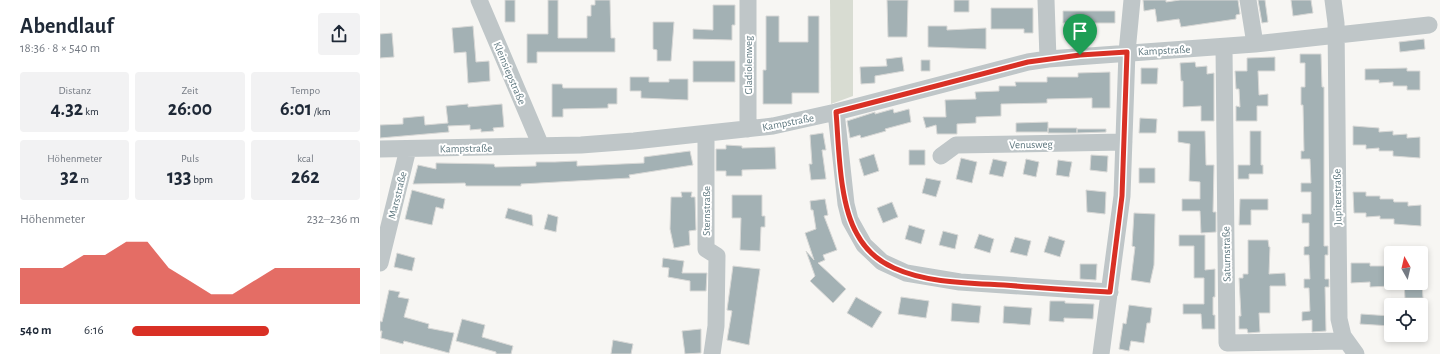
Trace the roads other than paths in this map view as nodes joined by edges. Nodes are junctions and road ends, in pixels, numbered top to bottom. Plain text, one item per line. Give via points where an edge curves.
1 (479, 0) edge
2 (748, 0) edge
3 (1046, 0) edge
4 (1132, 0) edge
5 (1248, 0) edge
6 (1333, 0) edge
7 (1429, 26) dead end
8 (1336, 36) junction
9 (1254, 44) junction
10 (1224, 47) junction
11 (1127, 52) junction
12 (1048, 59) junction
13 (836, 112) junction
14 (748, 129) junction
15 (706, 134) junction
16 (1124, 142) junction
17 (541, 146) junction
18 (380, 149) edge
19 (408, 149) junction
20 (941, 156) dead end
21 (380, 263) edge
22 (1110, 292) junction
23 (1351, 348) edge
24 (712, 354) edge
25 (1101, 354) edge

1 - 17 street, Kleinsiepstraße
2 - 14 street, Gladiolenweg
3 - 12 street
4 - 11 street
5 - 9 street
6 - 8 street, Jupiterstraße
7 - 8 street, Kampstraße
8 - 9 street, Kampstraße
8 - 23 street, Jupiterstraße via 1339,320 1340,329
9 - 10 street, Kampstraße
10 - 11 street, Kampstraße
10 - 23 street, Saturnstraße via 1227,342
11 - 12 street, Kampstraße
11 - 16 street
12 - 13 street, Kampstraße
13 - 14 street, Kampstraße
13 - 22 street via 847,210 864,245 882,262 906,273 945,280
14 - 15 street, Kampstraße
15 - 17 street, Kampstraße
15 - 24 street, Sternstraße via 706,249 717,256 716,326
16 - 20 street, Venusweg via 956,146
16 - 22 street via 1122,196
17 - 19 street, Kampstraße
18 - 19 street, Kampstraße
19 - 21 street, Marsstraße
22 - 25 street

